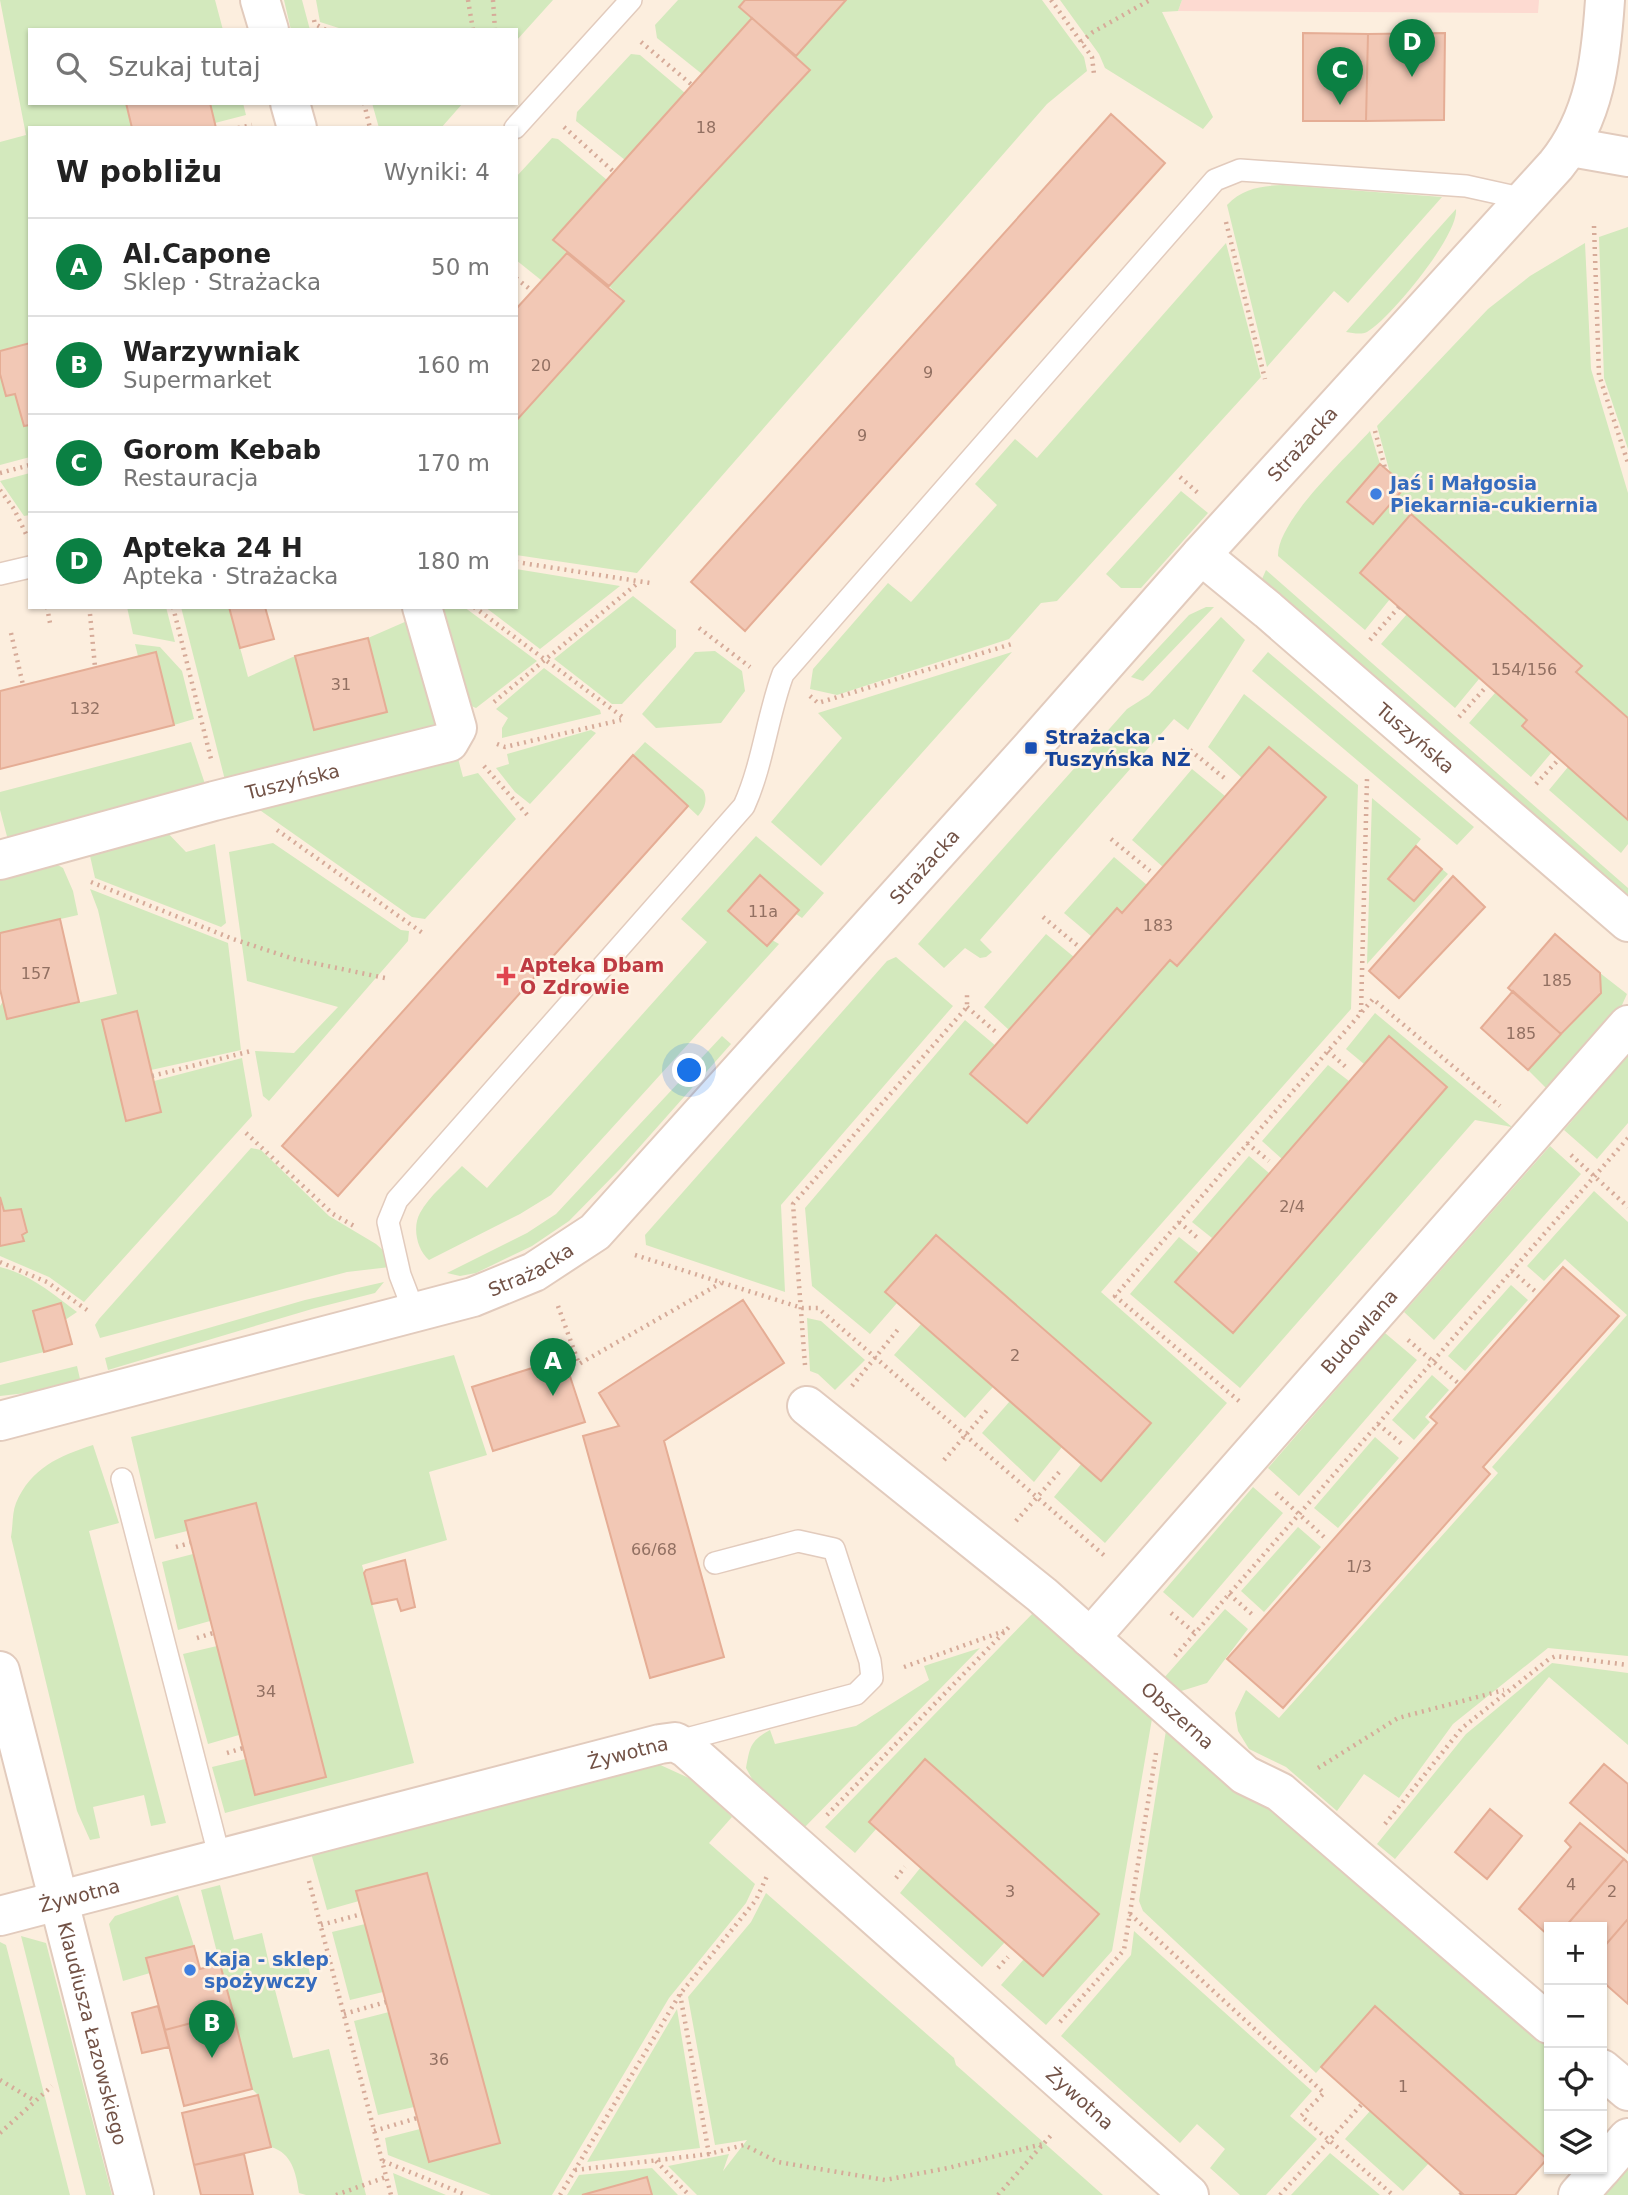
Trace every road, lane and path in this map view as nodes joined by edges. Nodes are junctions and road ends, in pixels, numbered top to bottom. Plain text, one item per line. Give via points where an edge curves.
1 (260, 0) edge
2 (468, 0) edge
3 (493, 0) edge
4 (631, 0) edge
5 (1051, 0) edge
6 (1150, 0) edge
7 (1605, 0) edge
8 (312, 12) dead end
9 (268, 28) edge
10 (322, 28) edge
11 (473, 28) edge
12 (495, 28) edge
13 (635, 36) dead end
14 (1081, 42) junction
15 (1094, 74) dead end
16 (692, 85) dead end
17 (291, 105) edge
18 (364, 105) edge
19 (558, 121) dead end
20 (256, 124) dead end
21 (247, 126) edge
22 (297, 126) edge
23 (370, 126) edge
24 (517, 126) edge
25 (1570, 147) junction
26 (1628, 158) edge
27 (614, 172) dead end
28 (1215, 180) junction
29 (1525, 199) junction
30 (1594, 226) dead end
31 (518, 280) edge
32 (532, 291) dead end
33 (1265, 379) dead end
34 (1371, 420) dead end
35 (1628, 463) edge
36 (28, 466) edge
37 (1385, 468) dead end
38 (0, 473) edge
39 (0, 490) edge
40 (28, 538) edge
41 (1201, 555) junction
42 (518, 562) edge
43 (28, 567) edge
44 (0, 574) edge
45 (639, 582) junction
46 (650, 583) dead end
47 (1399, 607) dead end
48 (47, 609) edge
49 (174, 609) edge
50 (423, 609) edge
51 (477, 609) edge
52 (89, 614) dead end
53 (50, 623) dead end
54 (699, 628) dead end
55 (11, 632) dead end
56 (1015, 643) dead end
57 (1365, 646) dead end
58 (545, 660) junction
59 (96, 667) dead end
60 (783, 674) junction
61 (23, 685) dead end
62 (1485, 688) dead end
63 (1454, 723) dead end
64 (457, 728) junction
65 (1190, 750) dead end
66 (1559, 759) dead end
67 (1367, 779) dead end
68 (1228, 781) dead end
69 (1531, 790) dead end
70 (226, 798) junction
71 (530, 818) dead end
72 (1111, 839) dead end
73 (70, 840) junction
74 (0, 860) edge
75 (1150, 871) dead end
76 (1043, 917) dead end
77 (1628, 922) edge
78 (424, 934) dead end
79 (1078, 946) dead end
80 (385, 978) dead end
81 (967, 995) dead end
82 (968, 1007) junction
83 (1361, 1013) junction
84 (1628, 1025) edge
85 (999, 1034) dead end
86 (251, 1051) dead end
87 (1328, 1051) junction
88 (1348, 1069) dead end
89 (152, 1076) dead end
90 (1536, 1130) junction
91 (246, 1133) dead end
92 (1628, 1138) edge
93 (1247, 1143) junction
94 (1269, 1161) dead end
95 (1595, 1177) junction
96 (1628, 1206) edge
97 (1179, 1222) junction
98 (584, 1238) junction
99 (1200, 1240) dead end
100 (393, 1245) junction
101 (0, 1262) edge
102 (1512, 1271) junction
103 (722, 1282) junction
104 (1536, 1292) dead end
105 (557, 1302) dead end
106 (802, 1308) junction
107 (87, 1310) dead end
108 (415, 1314) junction
109 (900, 1327) dead end
110 (1404, 1336) dead end
111 (875, 1357) junction
112 (1433, 1361) junction
113 (1458, 1383) dead end
114 (851, 1387) dead end
115 (807, 1406) joint
116 (989, 1408) dead end
117 (0, 1421) edge
118 (1378, 1424) junction
119 (1272, 1429) junction
120 (965, 1435) junction
121 (1403, 1445) dead end
122 (939, 1466) dead end
123 (1062, 1469) dead end
124 (122, 1479) dead end
125 (1271, 1488) dead end
126 (1037, 1497) junction
127 (1299, 1514) junction
128 (1015, 1523) dead end
129 (1324, 1537) dead end
130 (715, 1563) dead end
131 (1137, 1584) junction
132 (1229, 1594) junction
133 (1042, 1595) junction
134 (1255, 1618) dead end
135 (1005, 1631) junction
136 (1195, 1633) junction
137 (1090, 1638) junction
138 (1628, 1665) edge
139 (0, 1671) edge
140 (872, 1678) junction
141 (1508, 1689) junction
142 (1155, 1696) junction
143 (675, 1742) junction
144 (1280, 1792) junction
145 (298, 1838) junction
146 (791, 1841) junction
147 (1357, 1858) junction
148 (220, 1859) junction
149 (57, 1901) junction
150 (362, 1914) dead end
151 (1130, 1914) junction
152 (0, 1916) edge
153 (321, 1925) junction
154 (680, 1994) junction
155 (386, 2002) dead end
156 (344, 2014) junction
157 (1544, 2020) edge
158 (1032, 2055) junction
159 (1607, 2073) edge
160 (0, 2080) edge
161 (52, 2086) dead end
162 (1628, 2091) edge
163 (1083, 2100) junction
164 (35, 2101) junction
165 (1362, 2104) dead end
166 (417, 2118) dead end
167 (374, 2131) junction
168 (0, 2133) edge
169 (1628, 2138) edge
170 (1330, 2141) junction
171 (1043, 2144) junction
172 (709, 2154) junction
173 (655, 2160) junction
174 (383, 2161) junction
175 (1607, 2161) edge
176 (576, 2170) junction
177 (1596, 2174) edge
178 (386, 2177) junction
179 (134, 2195) edge
180 (337, 2195) edge
181 (391, 2195) edge
182 (466, 2195) edge
183 (560, 2195) edge
184 (689, 2195) edge
185 (998, 2195) edge
186 (1189, 2195) edge
187 (1280, 2195) edge
188 (1393, 2195) edge
189 (1578, 2195) edge

1 - 9 street
2 - 11 path
3 - 12 path
4 - 24 lane
5 - 14 path
6 - 14 path
7 - 25 street, Strażacka via 1594,92
8 - 10 path via 315,24
13 - 16 path
14 - 15 path via 1092,57
17 - 22 street
18 - 23 path
19 - 27 path
20 - 21 path
25 - 26 street
25 - 29 street, Strażacka
28 - 29 lane via 1240,170 1466,186
28 - 33 path
28 - 60 lane
29 - 41 street, Strażacka
30 - 35 path via 1599,375
31 - 32 path
34 - 37 path
36 - 38 path
39 - 40 path
41 - 77 street, Tuszyńska
41 - 98 street, Strażacka via 739,1073 595,1232
42 - 45 path
43 - 44 lane
45 - 46 path
45 - 58 path
47 - 57 path
48 - 53 path
49 - 70 path
50 - 64 street
51 - 58 path
52 - 59 path
54 - 60 path via 761,676
55 - 61 path
56 - 60 path via 818,703
58 - 64 path
58 - 64 path via 622,719 505,747
60 - 100 lane via 744,806 397,1200 388,1222
62 - 63 path
64 - 70 street, Tuszyńska via 449,742
64 - 71 path
65 - 68 path
66 - 69 path
67 - 83 path
70 - 73 street, Tuszyńska
70 - 78 path
72 - 75 path
73 - 74 street, Tuszyńska
73 - 80 path via 90,881 233,939
76 - 79 path
81 - 82 path
82 - 85 path
82 - 106 path via 793,1204
83 - 87 path
83 - 90 path via 1373,999
84 - 90 street, Budowlana
86 - 89 path
87 - 88 path
87 - 93 path
90 - 95 path
90 - 119 street, Budowlana
91 - 100 path via 333,1213
92 - 95 path
93 - 94 path
93 - 97 path
95 - 96 path
95 - 102 path
97 - 99 path
97 - 119 path via 1115,1296
98 - 103 path
98 - 108 street, Strażacka via 510,1283
100 - 108 lane
101 - 107 path via 47,1282
102 - 104 path
102 - 112 path
103 - 105 path via 579,1364
103 - 106 path
106 - 111 path via 818,1308
106 - 115 path
108 - 117 street, Strażacka
109 - 111 path
110 - 112 path
111 - 114 path
111 - 120 path
112 - 113 path
112 - 118 path
115 - 133 street, Obszerna
116 - 120 path
118 - 121 path
118 - 127 path
119 - 131 street, Budowlana
120 - 122 path
120 - 126 path
123 - 126 path
124 - 148 lane
125 - 127 path
126 - 128 path
126 - 131 path
127 - 129 path
127 - 132 path
130 - 140 lane via 798,1541 834,1549
131 - 136 path
131 - 137 street, Budowlana
132 - 134 path
132 - 136 path
133 - 135 path
133 - 137 street, Obszerna
135 - 140 path
135 - 146 path
136 - 142 path
137 - 142 street, Obszerna
138 - 141 path via 1556,1656
139 - 149 street, Klaudiusza Łazowskiego
140 - 143 lane via 856,1694
141 - 144 path via 1398,1718
141 - 147 path via 1462,1728
142 - 144 street, Obszerna via 1245,1775
142 - 151 path
143 - 145 street, Żywotna
143 - 146 street, Żywotna
144 - 147 street, Obszerna
145 - 148 street, Żywotna
145 - 153 path
146 - 154 path via 756,1900
146 - 158 street, Żywotna
147 - 157 street, Obszerna
148 - 149 street, Żywotna
149 - 152 street, Żywotna
149 - 179 street, Klaudiusza Łazowskiego
150 - 153 path
151 - 158 path via 1124,1950
151 - 170 path via 1324,2093 1301,2116
153 - 156 path
154 - 172 path
154 - 176 path
155 - 156 path
156 - 167 path
158 - 163 street, Żywotna
159 - 162 street
160 - 164 path
161 - 164 path
163 - 171 path
163 - 186 street, Żywotna
164 - 168 path
165 - 170 path
166 - 167 path
167 - 174 path
169 - 175 street
170 - 187 path
170 - 188 path
171 - 172 path via 885,2180 778,2162 744,2146
171 - 185 path
172 - 173 path
173 - 176 path
173 - 184 path
174 - 178 path
174 - 182 path
176 - 183 path
177 - 189 street
178 - 180 path
178 - 181 path

